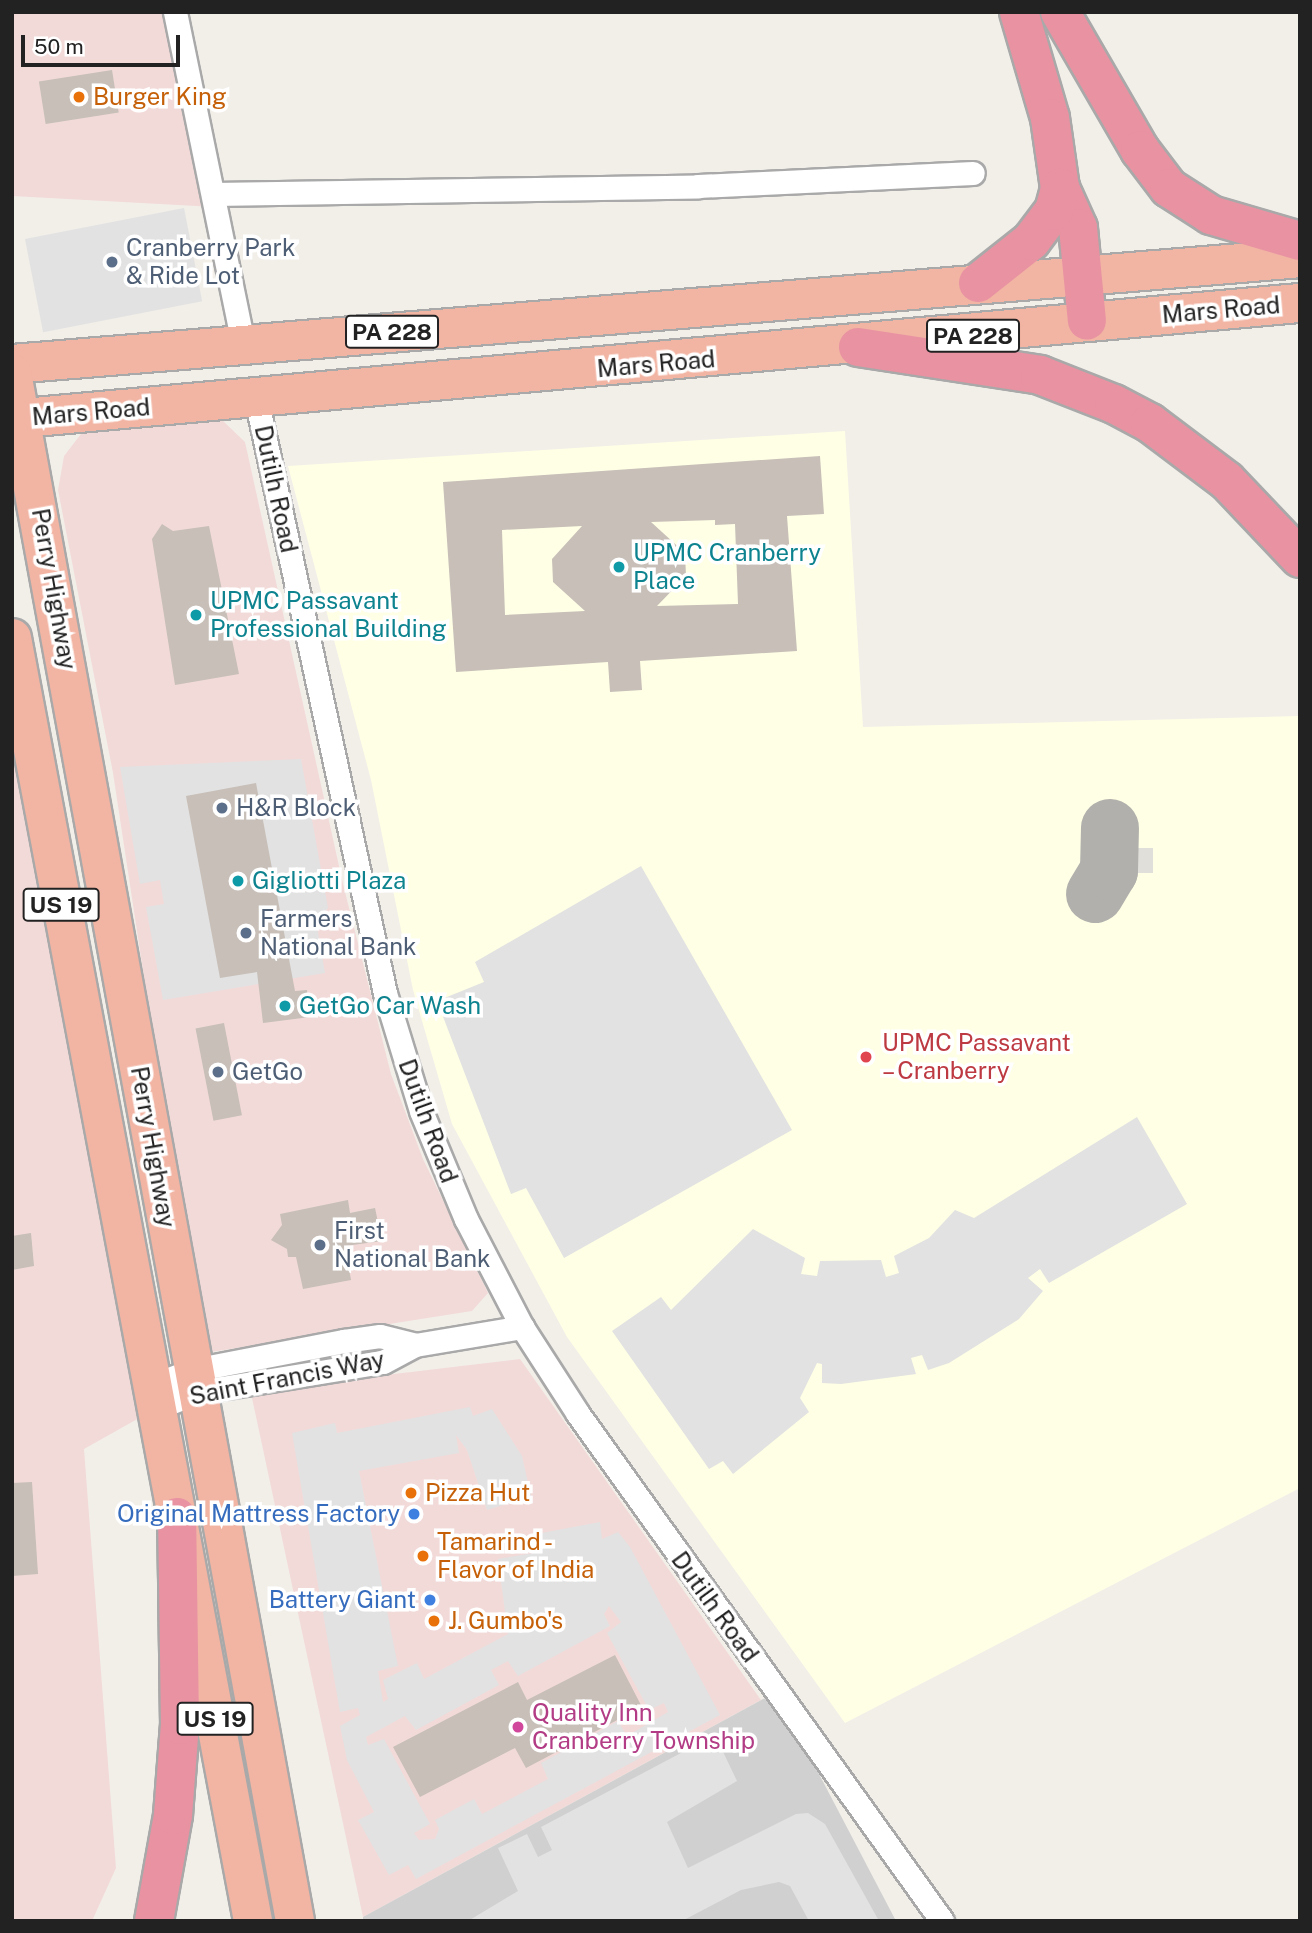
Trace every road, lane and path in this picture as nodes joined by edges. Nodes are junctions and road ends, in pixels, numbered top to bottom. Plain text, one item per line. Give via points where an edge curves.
1 (175, 12) edge
2 (1019, 12) edge
3 (1060, 12) edge
4 (973, 173) dead end
5 (1060, 188) junction
6 (213, 194) junction
7 (1300, 241) edge
8 (1300, 258) edge
9 (1084, 275) junction
10 (978, 283) junction
11 (1300, 303) edge
12 (1087, 321) junction
13 (243, 344) junction
14 (858, 347) junction
15 (12, 364) edge
16 (12, 373) edge
17 (256, 398) junction
18 (18, 419) edge
19 (1300, 558) edge
20 (12, 638) edge
21 (522, 1327) junction
22 (195, 1381) junction
23 (155, 1396) junction
24 (177, 1517) junction
25 (154, 1921) edge
26 (253, 1921) edge
27 (295, 1921) edge
28 (942, 1921) edge

1 - 6 street
2 - 5 highway via 1050,118
3 - 7 highway via 1140,150 1169,188 1211,215
4 - 6 street via 698,186
5 - 9 highway via 1078,228
5 - 10 highway via 1054,211 1031,241
6 - 13 street
8 - 9 highway, Mars Road / PA 228
9 - 10 highway, Mars Road / PA 228
9 - 12 highway
10 - 13 highway, Mars Road / PA 228
11 - 12 highway, Mars Road / PA 228
12 - 14 highway, Mars Road / PA 228
13 - 15 highway, Mars Road / PA 228
14 - 17 highway, Mars Road / PA 228
14 - 19 highway via 1040,375 1114,404 1150,423 1227,481
16 - 18 highway, Perry Highway / US 19
17 - 18 highway, Mars Road / PA 228
17 - 21 street, Dutilh Road via 370,932 402,1055 443,1166
18 - 22 highway, Perry Highway / US 19
20 - 23 highway, Perry Highway / US 19
21 - 22 street, Saint Francis Way via 415,1345 380,1336
21 - 28 street, Dutilh Road via 636,1497
22 - 23 street, Saint Francis Way
22 - 27 highway, Perry Highway / US 19
23 - 24 highway, Perry Highway / US 19
24 - 25 highway via 180,1725 173,1815
24 - 26 highway, Perry Highway / US 19

